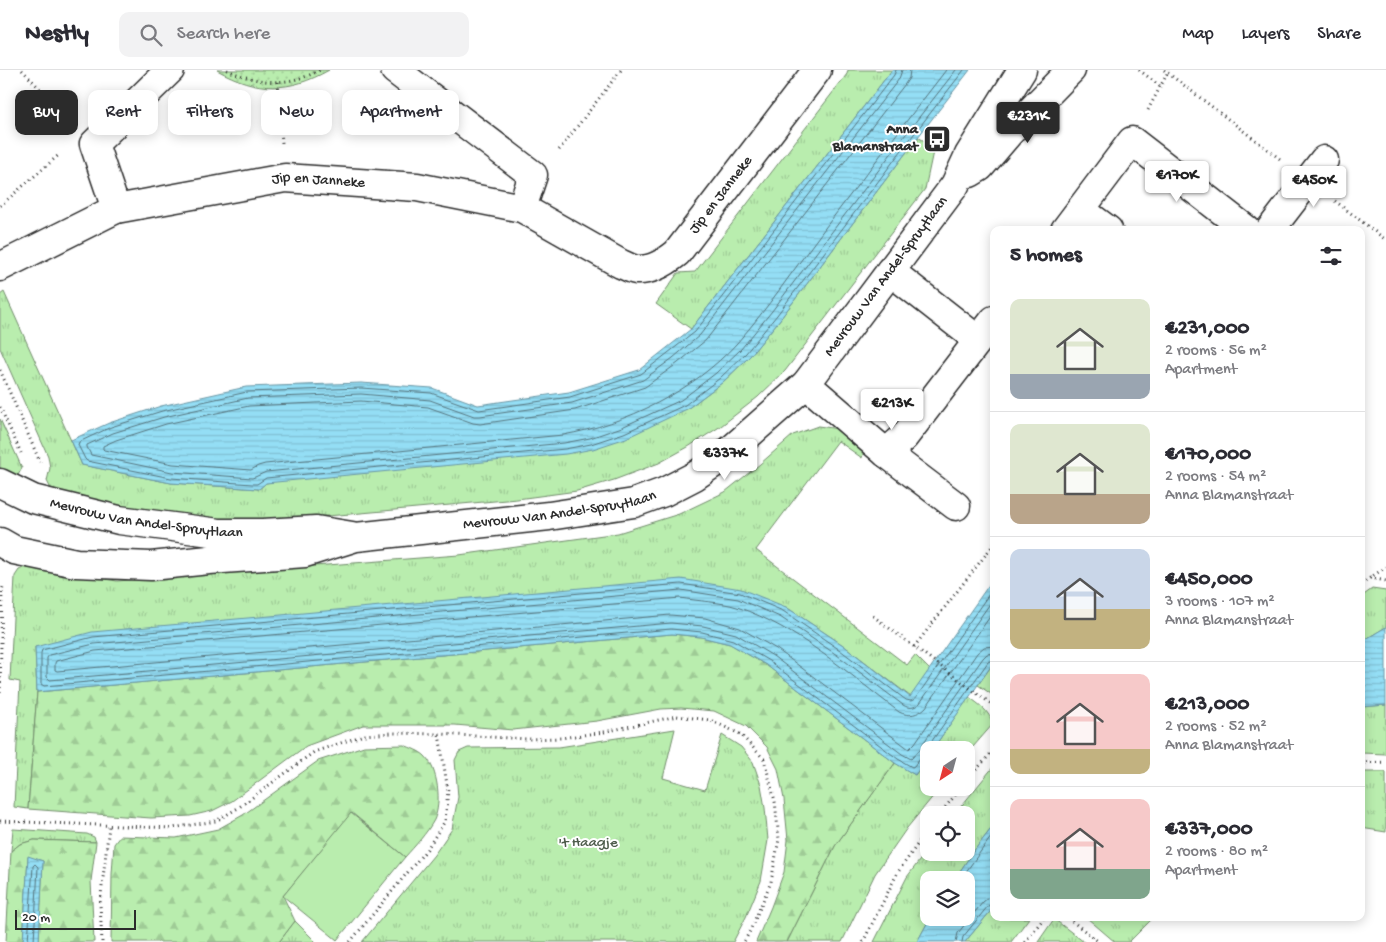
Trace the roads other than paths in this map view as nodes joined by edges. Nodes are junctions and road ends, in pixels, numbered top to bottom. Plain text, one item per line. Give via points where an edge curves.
1 (170, 70) edge
2 (395, 70) edge
3 (817, 70) edge
4 (1022, 70) edge
5 (1071, 70) edge
6 (1316, 170) road end
7 (955, 184) junction
8 (522, 208) junction
9 (116, 209) junction
10 (1074, 220) edge
11 (1094, 226) edge
12 (1242, 226) edge
13 (1273, 226) edge
14 (0, 267) edge
15 (890, 271) junction
16 (986, 330) edge
17 (806, 384) junction
18 (886, 453) junction
19 (0, 483) edge
20 (956, 506) dead end
21 (356, 537) junction
22 (7, 546) edge

1 - 9 street via 89,139
2 - 8 street via 533,174
3 - 8 street, Jip en Janneke via 677,253 666,262 636,270
4 - 7 street, Mevrouw Van Andel-Spruytlaan via 969,155
5 - 7 street, Mevrouw Van Andel-Spruytlaan via 980,166
6 - 13 street
7 - 15 street, Mevrouw Van Andel-Spruytlaan
8 - 9 street, Jip en Janneke via 417,187 284,178
9 - 14 street, Jip en Janneke
10 - 11 street
10 - 12 street via 1132,142
15 - 16 street
15 - 17 street, Mevrouw Van Andel-Spruytlaan
16 - 18 street via 904,437
17 - 18 street
17 - 21 street, Mevrouw Van Andel-Spruytlaan via 722,457 664,492 634,503 549,516
18 - 20 street
19 - 21 street, Mevrouw Van Andel-Spruytlaan via 34,499 119,520 219,533 316,530
21 - 22 street, Mevrouw Van Andel-Spruytlaan via 306,553 151,566 76,562

